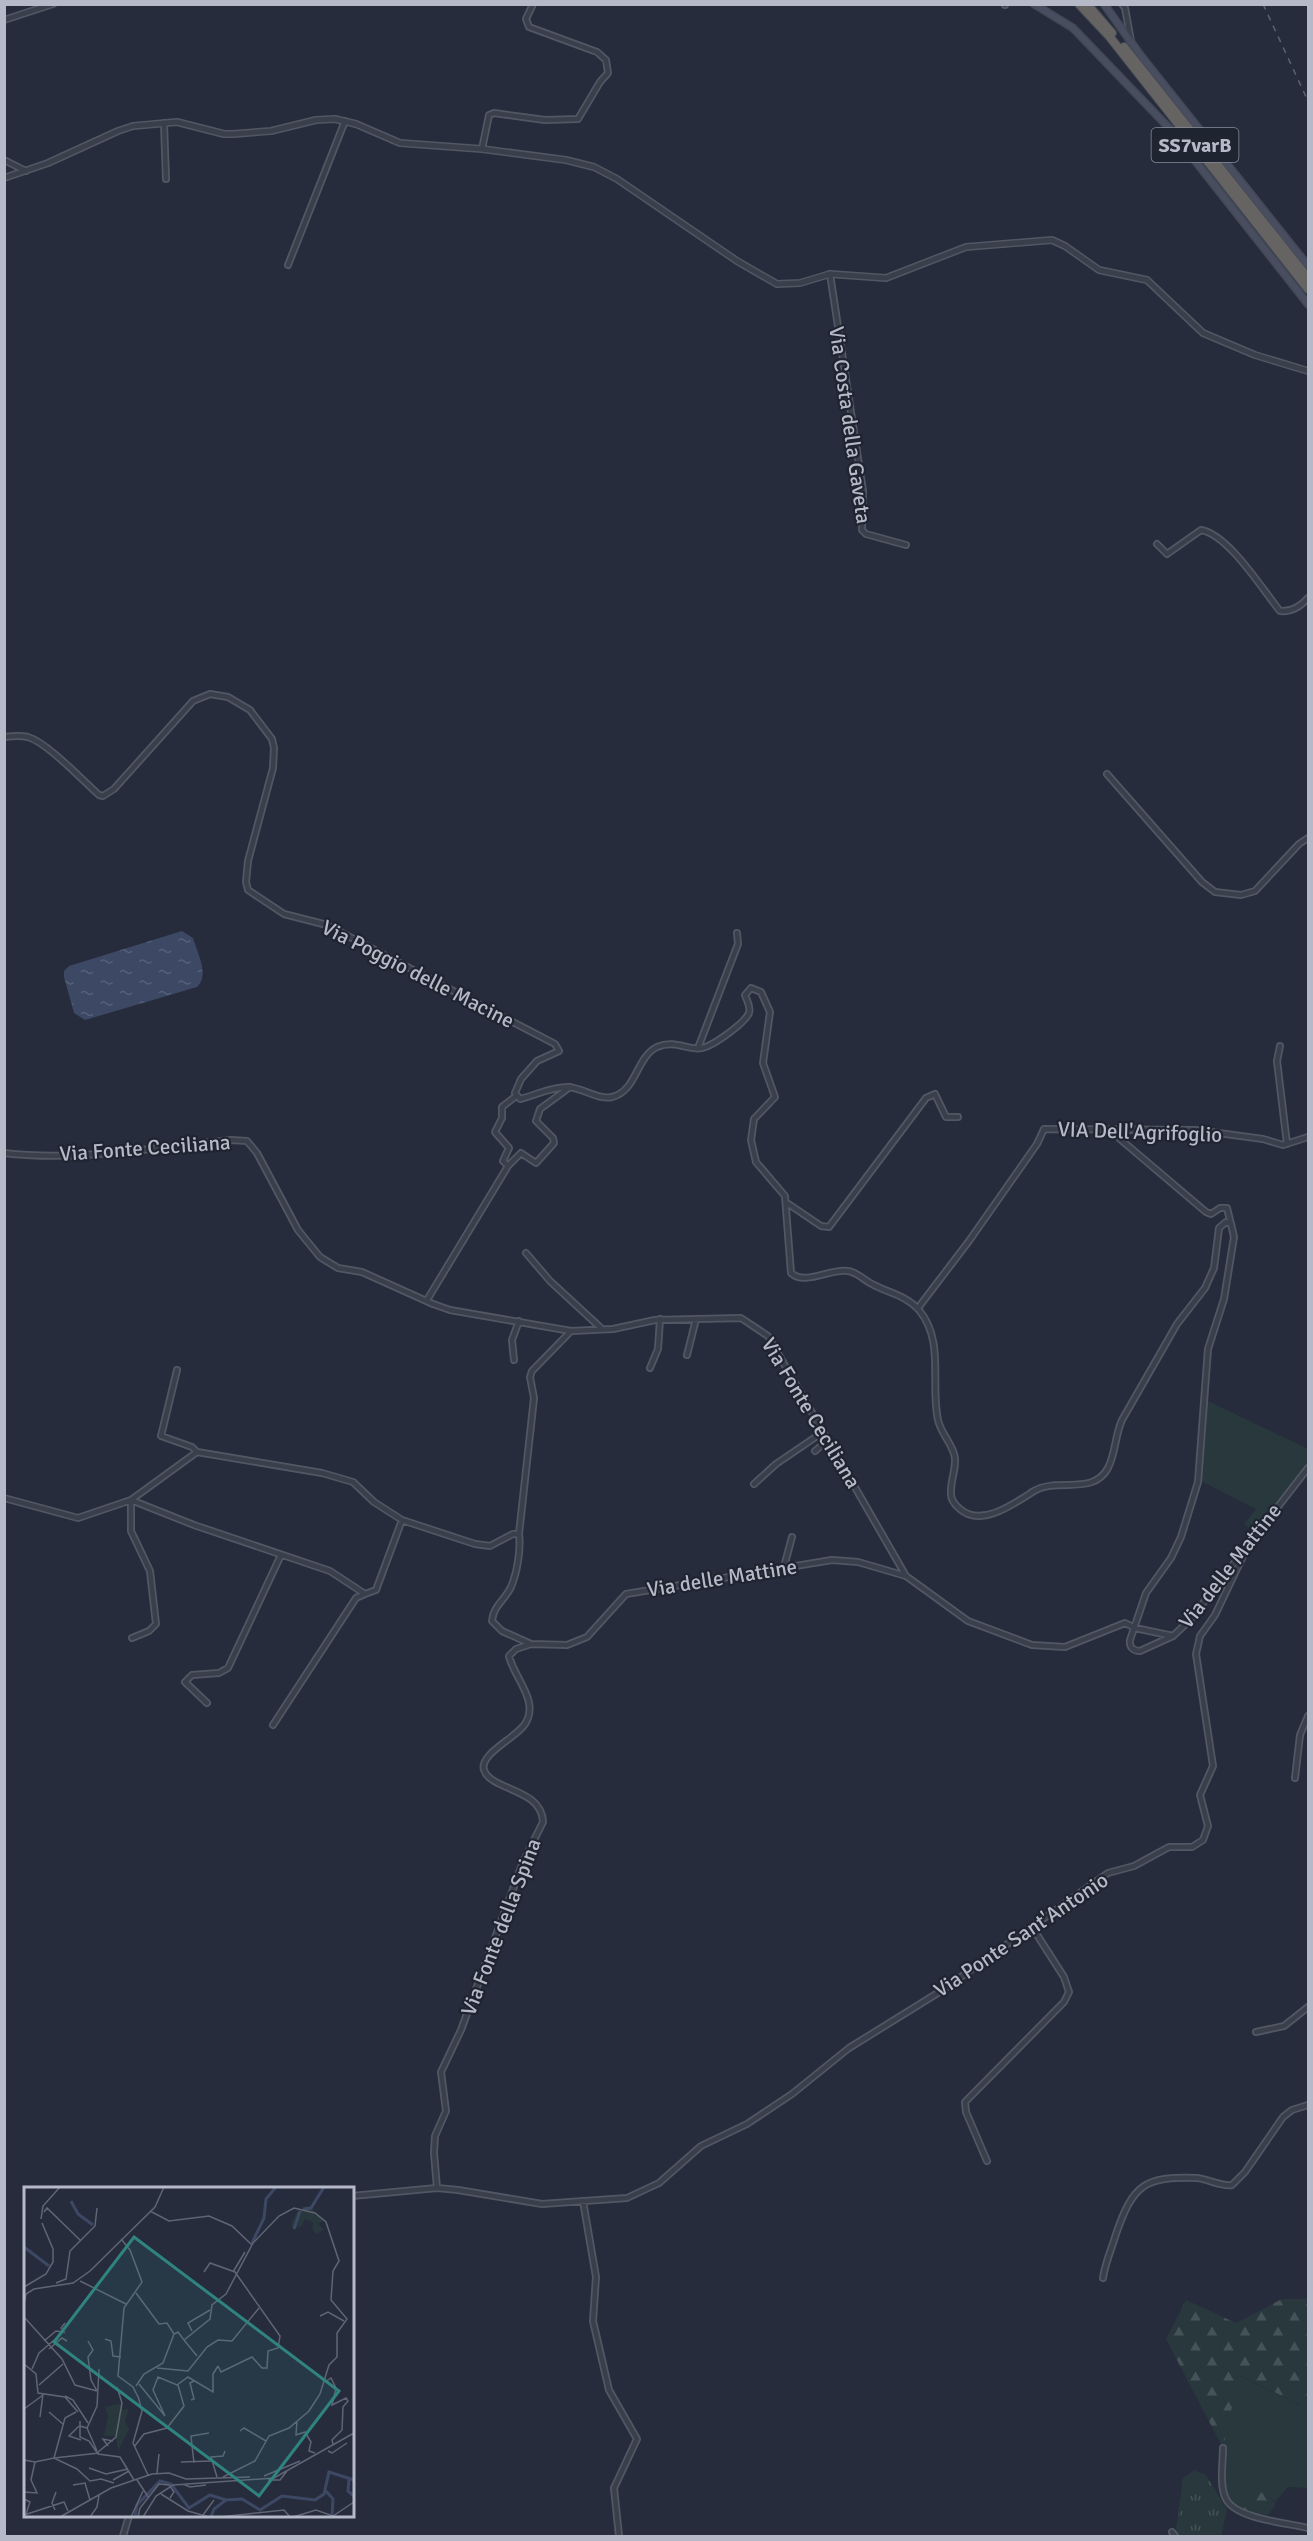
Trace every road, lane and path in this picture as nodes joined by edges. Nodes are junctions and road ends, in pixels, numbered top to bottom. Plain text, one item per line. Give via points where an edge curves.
1 (53, 4) edge
2 (533, 4) edge
3 (1034, 4) edge
4 (1079, 4) edge
5 (1087, 4) edge
6 (1104, 4) edge
7 (1122, 4) edge
8 (4, 20) edge
9 (1132, 43) junction
10 (345, 121) junction
11 (165, 123) junction
12 (482, 149) junction
13 (4, 160) edge
14 (26, 171) junction
15 (4, 178) edge
16 (166, 179) dead end
17 (288, 265) dead end
18 (1308, 266) edge
19 (830, 274) junction
20 (1308, 278) edge
21 (1308, 289) edge
22 (1308, 304) edge
23 (1308, 371) edge
24 (1157, 544) dead end
25 (906, 546) dead end
26 (1308, 598) edge
27 (4, 737) edge
28 (1107, 774) dead end
29 (1308, 838) edge
30 (737, 933) dead end
31 (1280, 1046) dead end
32 (698, 1048) junction
33 (570, 1087) junction
34 (516, 1096) junction
35 (958, 1117) dead end
36 (1114, 1130) junction
37 (1308, 1137) edge
38 (1287, 1144) junction
39 (4, 1153) edge
40 (508, 1166) junction
41 (787, 1203) junction
42 (1231, 1224) junction
43 (526, 1253) dead end
44 (427, 1300) junction
45 (918, 1308) junction
46 (660, 1319) junction
47 (696, 1319) junction
48 (519, 1321) junction
49 (602, 1329) junction
50 (571, 1331) junction
51 (687, 1355) dead end
52 (514, 1360) dead end
53 (650, 1368) dead end
54 (177, 1370) dead end
55 (823, 1432) junction
56 (828, 1440) junction
57 (815, 1451) dead end
58 (197, 1452) junction
59 (1308, 1468) edge
60 (754, 1484) dead end
61 (4, 1498) edge
62 (131, 1500) junction
63 (402, 1520) junction
64 (519, 1534) junction
65 (792, 1537) dead end
66 (1247, 1547) junction
67 (281, 1555) junction
68 (788, 1569) junction
69 (906, 1576) junction
70 (365, 1594) junction
71 (1134, 1629) junction
72 (1173, 1636) junction
73 (132, 1638) dead end
74 (531, 1644) junction
75 (207, 1704) dead end
76 (1308, 1716) edge
77 (273, 1725) dead end
78 (1295, 1778) dead end
79 (1032, 1927) junction
80 (1308, 2007) edge
81 (1256, 2032) dead end
82 (1308, 2105) edge
83 (987, 2161) dead end
84 (437, 2188) junction
85 (354, 2196) edge
86 (583, 2201) junction
87 (1103, 2278) dead end
88 (1223, 2448) dead end
89 (129, 2517) edge
90 (1308, 2528) edge
91 (123, 2536) edge
92 (620, 2536) edge

1 - 8 street
2 - 12 street via 526,19 529,27 597,52 606,60 608,73 578,119 489,115
3 - 22 main road via 1073,28 1171,130
4 - 21 highway, SS7varB
5 - 20 highway, SS7varB
6 - 9 main road
7 - 9 street
9 - 18 main road
10 - 11 street via 326,119 271,131 233,134
10 - 12 street via 400,143
10 - 17 street
11 - 14 street via 118,130
11 - 16 street
12 - 19 street via 594,167 777,284 800,283
13 - 14 street
14 - 15 street
19 - 23 street via 886,278 966,247 1052,240 1094,268 1147,280 1203,333
19 - 25 street, Via Costa della Gaveta via 863,491 862,530
24 - 26 street via 1167,554 1201,530 1207,531 1222,541 1280,611 1299,606
27 - 34 street, Via Poggio delle Macine via 31,738 103,796 114,789 193,701 218,693 240,703 266,731 274,748 273,768 246,872 248,890 284,914 327,925 555,1044 559,1051 529,1070 517,1086
28 - 29 street via 1215,892 1241,895 1255,891
30 - 32 street via 738,944
31 - 38 street via 1277,1061
32 - 33 street via 676,1043 658,1047 646,1057 624,1090 612,1097
32 - 41 street via 715,1042 745,1019 750,1008 747,991 761,993 770,1012 763,1063 775,1097 754,1119 751,1140 756,1162
33 - 34 street via 546,1089 520,1099
33 - 40 street via 540,1109 536,1121 553,1138 550,1149 536,1163 521,1153
34 - 40 street, Via Poggio delle Macine via 502,1107 495,1131 509,1148 503,1161
35 - 41 street via 946,1117 935,1094 926,1098 829,1227
36 - 38 street, VIA Dell'Agrifoglio via 1196,1130
36 - 42 street via 1206,1212 1227,1208
36 - 45 street, VIA Dell'Agrifoglio via 1044,1129
37 - 38 street, VIA Dell'Agrifoglio
39 - 44 street, Via Fonte Ceciliana via 83,1154 247,1141 298,1230 320,1257 338,1268 362,1272
40 - 44 street
41 - 45 street via 789,1269 794,1276 851,1271
42 - 45 street via 1226,1222 1219,1228 1214,1268 1205,1288 1177,1324 1122,1420 1104,1475 1090,1484 1044,1487 983,1516 967,1514 952,1499 955,1459 937,1418 932,1333
42 - 71 street via 1234,1237 1224,1299 1208,1349 1198,1482 1181,1537 1146,1593
43 - 49 street
44 - 48 street, Via Fonte Ceciliana via 450,1310
46 - 47 street, Via Fonte Ceciliana
46 - 49 street, Via Fonte Ceciliana
46 - 53 street via 658,1349
47 - 51 street
47 - 55 street, Via Fonte Ceciliana via 741,1318 768,1336
48 - 50 street, Via Fonte Ceciliana
48 - 52 street via 512,1340
49 - 50 street, Via Fonte Ceciliana
50 - 64 street via 532,1371 531,1434
54 - 58 street via 161,1436
55 - 56 street, Via Fonte Ceciliana
55 - 60 street
56 - 57 street
56 - 69 street, Via Fonte Ceciliana
58 - 62 street
58 - 63 street via 353,1482
59 - 66 street, Via delle Mattine
61 - 62 street via 78,1518
62 - 67 street
62 - 73 street via 132,1531 150,1571 156,1624
63 - 64 street via 490,1546
63 - 70 street via 376,1590
64 - 74 street, Via delle Mattine via 511,1588 492,1613 492,1621
65 - 68 street via 785,1563
66 - 72 street, Via delle Mattine via 1191,1620
66 - 79 street, Via Ponte Sant'Antonio via 1215,1615 1200,1636 1197,1654 1213,1766 1200,1795 1208,1826 1203,1840 1192,1847 1169,1847 1134,1866 1108,1873
67 - 70 street via 330,1571
67 - 75 street via 228,1668 192,1675 185,1682
68 - 69 street, Via delle Mattine via 858,1562
68 - 74 street, Via delle Mattine via 626,1594 586,1637 567,1645
69 - 71 street, Via delle Mattine via 968,1621 1032,1645 1065,1647 1125,1623
70 - 77 street via 356,1598
71 - 72 street, Via delle Mattine
71 - 72 street, Via delle Mattine via 1129,1643 1137,1651
74 - 84 street, Via Fonte della Spina via 509,1656 527,1695 527,1722 518,1734 485,1758 483,1767 487,1775 531,1799 540,1808 543,1822 523,1862 461,2030 441,2072 446,2110 435,2136
76 - 78 street via 1300,1734
79 - 83 street via 1070,1992 965,2102
79 - 86 street, Via Ponte Sant'Antonio via 941,1991 849,2048 756,2118 701,2146 659,2182 627,2198
80 - 81 street via 1284,2026
82 - 87 street via 1283,2116 1232,2185 1206,2179 1168,2178 1141,2188 1124,2212
84 - 85 street
84 - 86 street, Via Ponte Sant'Antonio via 542,2204
86 - 92 street via 596,2277 593,2321 609,2390 638,2439 614,2488
88 - 90 street via 1223,2488 1226,2500 1235,2509
89 - 91 street

